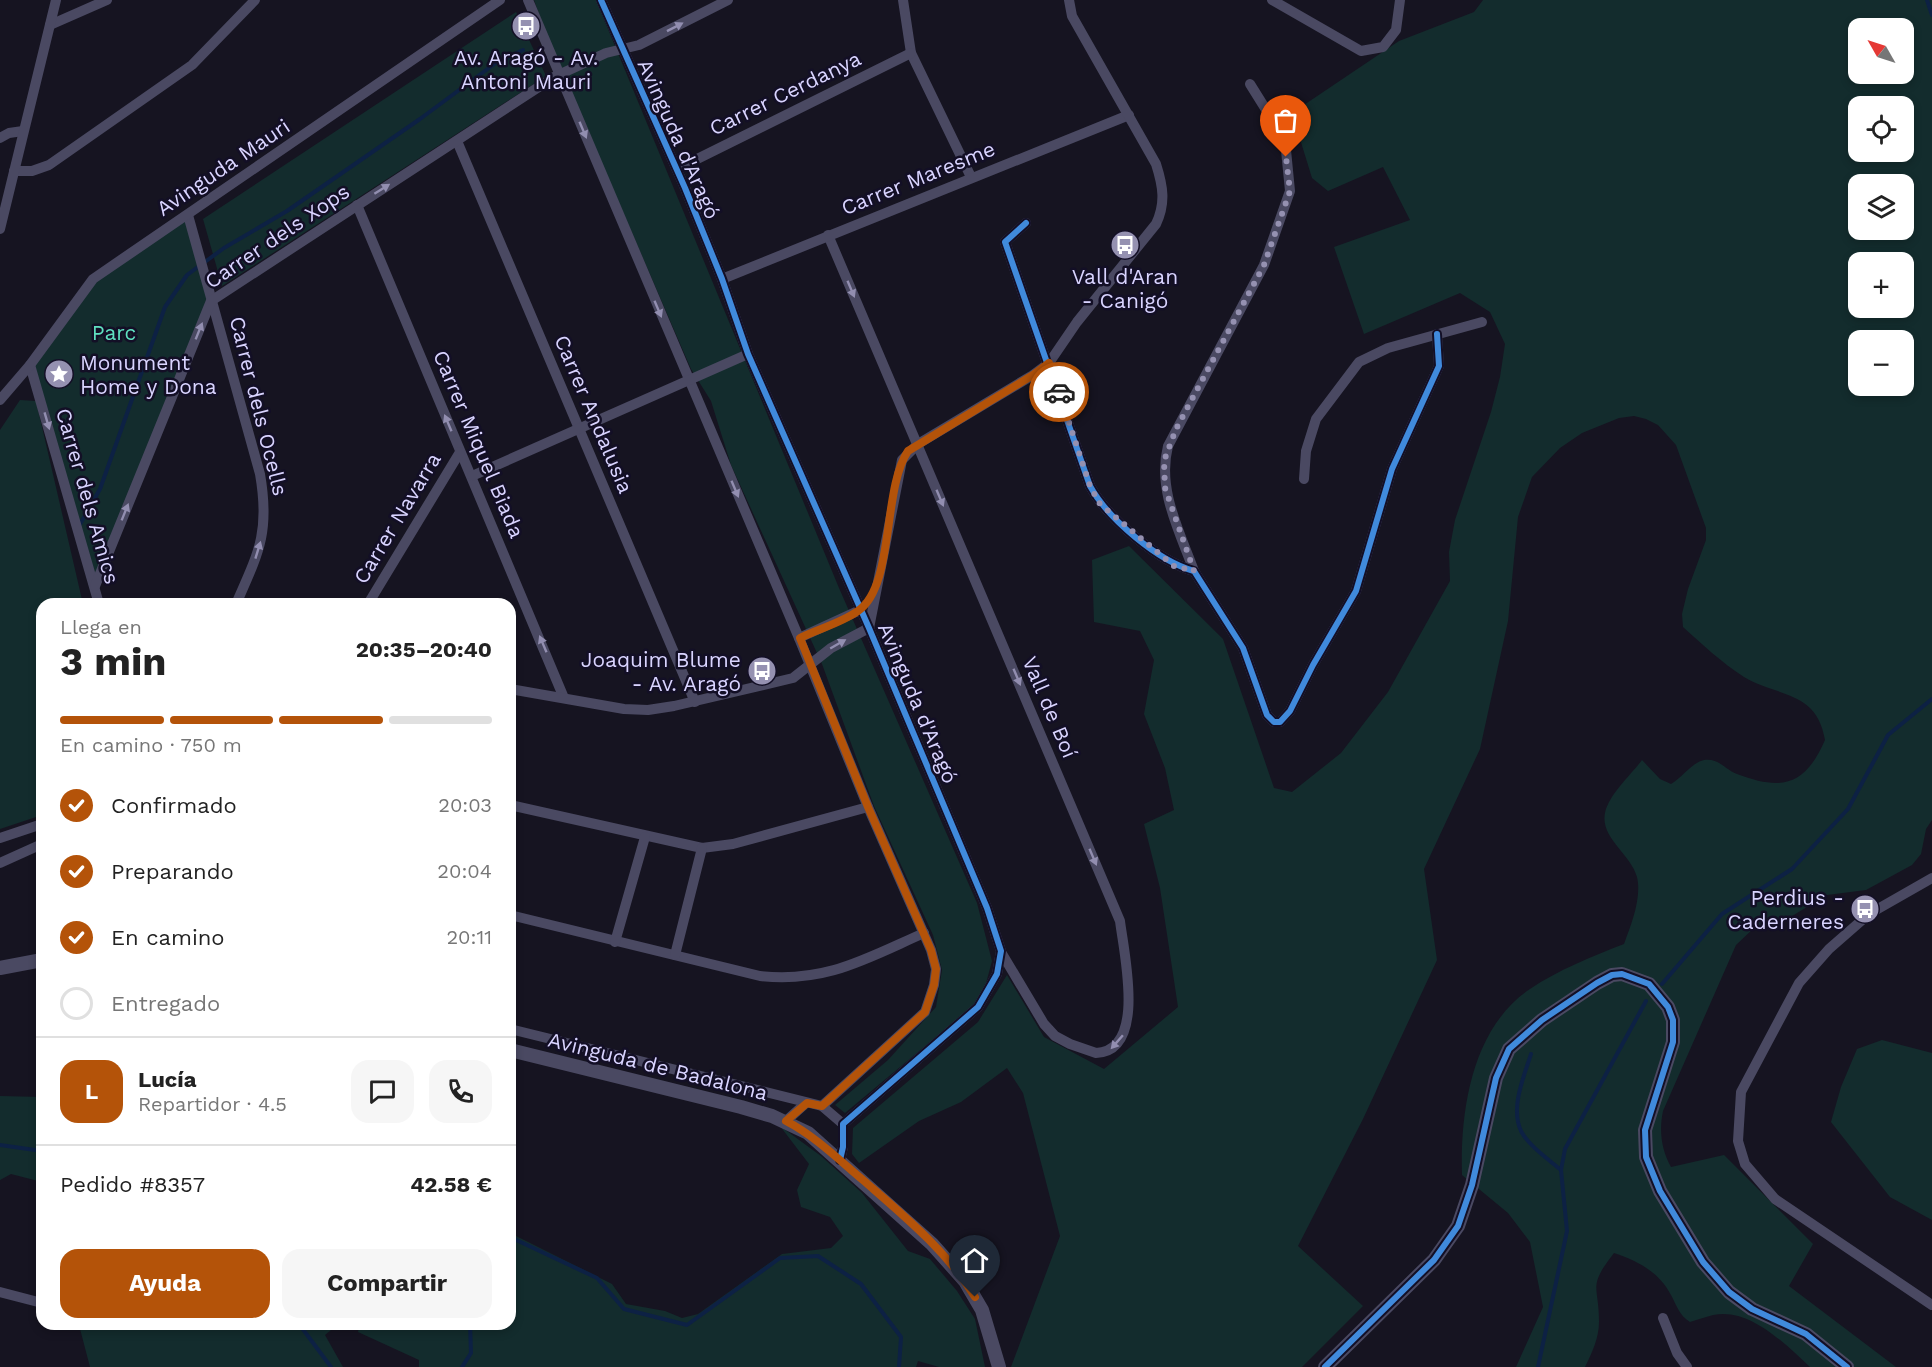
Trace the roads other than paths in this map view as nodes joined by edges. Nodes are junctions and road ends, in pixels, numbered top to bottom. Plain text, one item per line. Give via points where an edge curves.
1 (56, 0) edge
2 (107, 0) edge
3 (255, 0) edge
4 (500, 0) edge
5 (528, 0) edge
6 (601, 0) edge
7 (728, 0) edge
8 (903, 0) edge
9 (1069, 0) edge
10 (1272, 0) edge
11 (1400, 0) edge
12 (50, 25) junction
13 (621, 50) junction
14 (911, 53) junction
15 (560, 76) junction
16 (1250, 84) dead end
17 (1129, 115) junction
18 (23, 132) junction
19 (0, 138) edge
20 (457, 141) junction
21 (677, 169) junction
22 (14, 171) junction
23 (971, 177) junction
24 (357, 205) junction
25 (189, 215) junction
26 (1026, 223) dead end
27 (0, 229) edge
28 (828, 235) junction
29 (722, 279) junction
30 (211, 301) junction
31 (1482, 322) dead end
32 (1437, 334) junction
33 (748, 354) junction
34 (1049, 363) junction
35 (30, 365) junction
36 (687, 378) junction
37 (0, 400) edge
38 (579, 427) junction
39 (918, 444) junction
40 (460, 452) junction
41 (472, 476) junction
42 (1304, 478) dead end
43 (1194, 571) junction
44 (878, 582) junction
45 (95, 585) junction
46 (98, 598) edge
47 (238, 598) edge
48 (372, 598) edge
49 (860, 610) junction
50 (869, 628) junction
51 (800, 638) junction
52 (810, 665) junction
53 (516, 690) edge
54 (564, 698) junction
55 (695, 702) junction
56 (516, 806) edge
57 (868, 807) junction
58 (36, 826) edge
59 (645, 837) junction
60 (0, 838) edge
61 (36, 847) edge
62 (702, 848) junction
63 (0, 863) edge
64 (1932, 878) edge
65 (516, 917) edge
66 (924, 933) junction
67 (615, 942) junction
68 (1001, 951) junction
69 (675, 956) junction
70 (36, 961) edge
71 (0, 968) edge
72 (516, 1030) edge
73 (516, 1051) edge
74 (807, 1103) junction
75 (822, 1106) junction
76 (786, 1121) junction
77 (843, 1124) junction
78 (840, 1160) junction
79 (0, 1292) edge
80 (36, 1301) edge
81 (1932, 1305) edge
82 (1663, 1318) dead end
83 (999, 1367) edge
84 (1325, 1367) edge
85 (1687, 1367) edge
86 (1846, 1367) edge

1 - 12 street
2 - 12 street
3 - 22 street via 182,73 49,165 32,171
4 - 25 street, Avinguda Mauri
5 - 15 street
6 - 13 street, Avinguda d'Aragó
13 -> 7 street, Carrer dels Xops via 639,45
8 - 14 street
9 - 17 street via 1072,16
10 - 11 street via 1361,51 1383,47 1396,30
12 - 18 street
13 - 15 street, Carrer dels Xops via 606,53
13 - 21 street, Avinguda d'Aragó
14 - 21 street, Carrer Cerdanya
14 - 23 street
15 - 20 street, Carrer dels Xops
15 -> 36 street
16 - 43 street via 1285,140 1290,191 1264,265 1168,446 1164,461 1165,488
17 - 23 street, Carrer Maresme
17 - 34 street via 1159,174 1162,210 1156,224
18 - 19 street
18 - 22 street
24 -> 20 street, Carrer dels Xops
20 - 38 street, Carrer Andalusia
21 - 29 street, Avinguda d'Aragó
22 - 27 street
23 - 28 street, Carrer Maresme
24 - 30 street, Carrer dels Xops
40 -> 24 street, Carrer Miquel Biada
25 - 30 street, Carrer dels Ocells
25 - 35 street, Avinguda Mauri via 93,279
26 - 34 street via 1005,242
28 - 29 street, Carrer Maresme
28 -> 39 street, Vall de Boí
29 - 33 street, Avinguda d'Aragó
45 -> 30 street, Carrer dels Xops
47 -> 30 street, Carrer dels Ocells via 263,537 265,502
31 - 32 street
32 - 42 street via 1370,355 1350,371 1309,436
32 - 43 street via 1439,366 1392,469 1356,591 1290,711 1280,722 1267,715 1243,648
33 - 36 street, Carrer Navarra
33 - 49 street, Avinguda d'Aragó
34 - 39 street
34 - 43 street via 1090,486 1100,504 1174,566
35 - 37 street, Avinguda Mauri
35 -> 45 street, Carrer dels Amics
36 - 38 street, Carrer Navarra
36 -> 51 street
38 - 41 street, Carrer Navarra
38 - 55 street, Carrer Andalusia
39 - 44 street via 902,460 898,473
39 -> 68 street, Vall de Boí via 1120,921 1129,1022 1117,1045 1096,1053 1055,1036 1034,1010
40 - 41 street, Carrer Miquel Biada
40 - 48 street, Carrer Navarra
54 -> 41 street, Carrer Miquel Biada
44 - 49 street
44 - 50 street
45 - 46 street, Carrer dels Amics
49 - 50 street, Avinguda d'Aragó
49 - 51 street
52 -> 50 street via 831,648
50 - 68 street, Avinguda d'Aragó via 987,908
51 - 52 street
52 - 55 street via 793,678
52 - 57 street
53 - 54 street
54 - 55 street via 648,710
56 - 59 street
57 - 62 street via 733,844
57 - 66 street
58 - 60 street
59 - 62 street
59 - 67 street
61 - 63 street
62 - 69 street
64 - 81 street via 1869,914 1829,949 1799,983 1741,1092 1738,1141 1745,1164 1775,1199
65 - 67 street
66 - 69 street via 841,969 795,978 760,976
66 - 75 street via 936,969 925,1012
67 - 69 street
68 - 77 street via 997,974 978,1007
70 - 71 street
72 - 74 street
73 - 76 street, Avinguda de Badalona
74 - 75 street
74 - 76 street
75 - 77 street
76 - 78 street, Avinguda de Badalona via 808,1133
77 - 78 street
78 - 83 street, Avinguda de Badalona via 932,1244 965,1281 989,1327
79 - 80 street
82 - 85 street
84 - 86 street via 1434,1260 1458,1226 1472,1185 1496,1078 1509,1049 1542,1020 1597,982 1622,974 1649,984 1668,1007 1672,1020 1673,1042 1646,1130 1647,1157 1660,1191 1703,1262 1729,1292 1752,1309 1806,1334

